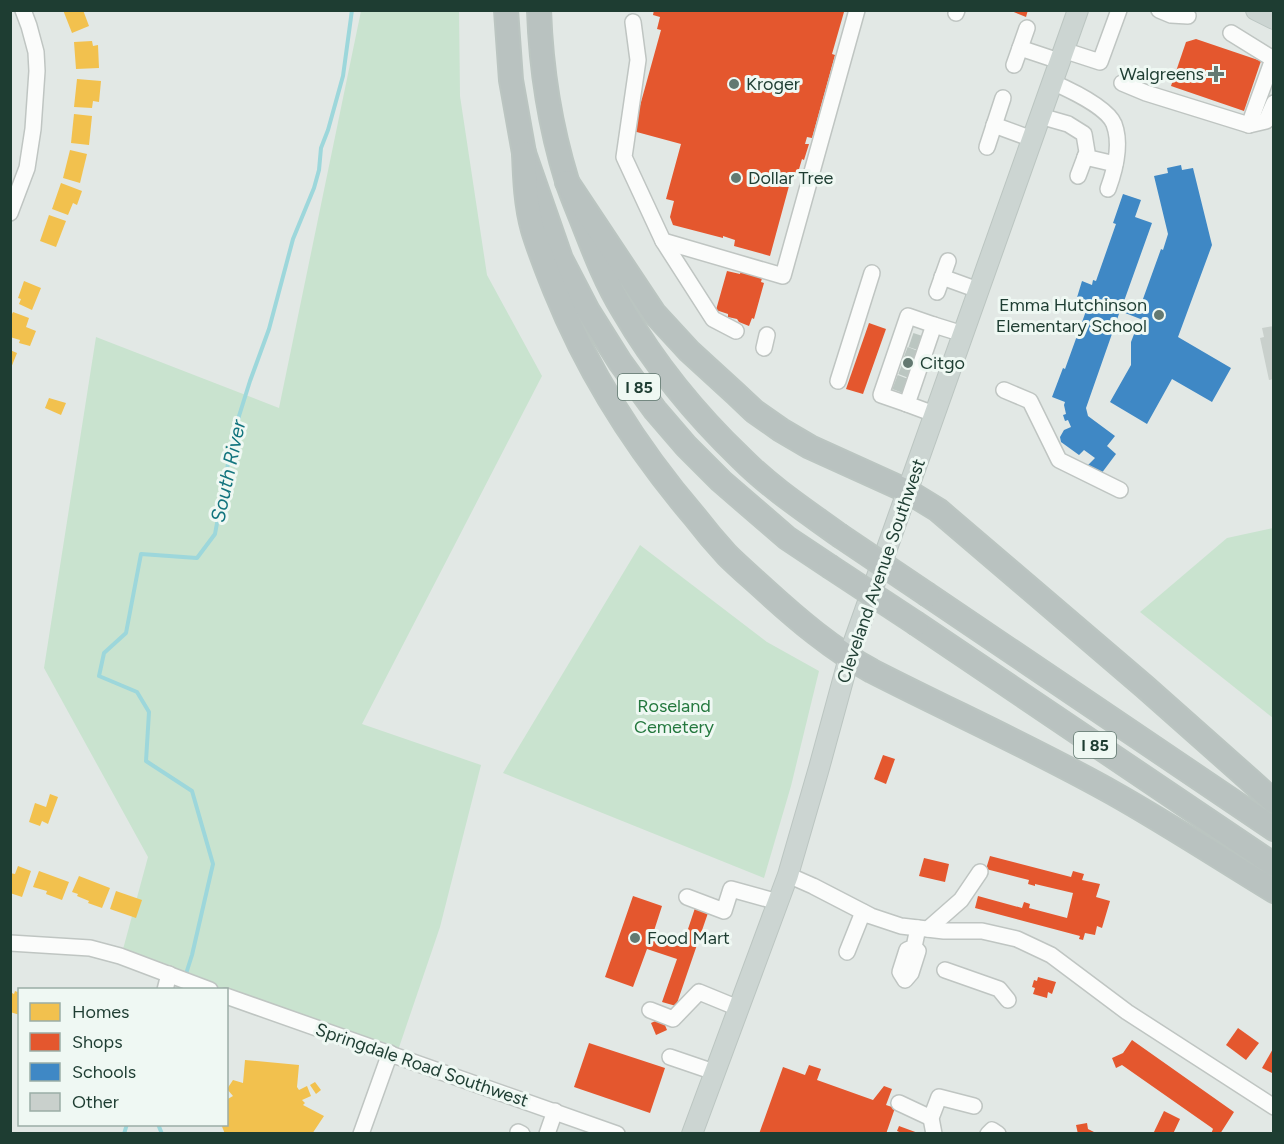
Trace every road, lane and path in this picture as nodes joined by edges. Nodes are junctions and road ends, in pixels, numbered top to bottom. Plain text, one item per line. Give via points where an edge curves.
1 (23, 10) edge
2 (506, 10) edge
3 (539, 10) edge
4 (857, 10) edge
5 (1078, 10) edge
6 (1119, 10) edge
7 (1256, 10) edge
8 (1167, 12) edge
9 (1188, 16) dead end
10 (1274, 19) edge
11 (633, 22) dead end
12 (1231, 33) dead end
13 (1061, 56) junction
14 (1014, 65) dead end
15 (1052, 82) junction
16 (1122, 83) dead end
17 (1003, 98) dead end
18 (1274, 102) edge
19 (1040, 116) junction
20 (1249, 124) junction
21 (994, 125) junction
22 (1032, 139) junction
23 (987, 147) dead end
24 (524, 153) junction
25 (1085, 157) junction
26 (1115, 164) junction
27 (10, 167) edge
28 (27, 168) junction
29 (1078, 176) dead end
30 (567, 182) junction
31 (1108, 189) dead end
32 (10, 213) edge
33 (663, 241) junction
34 (948, 261) dead end
35 (872, 273) dead end
36 (942, 277) junction
37 (978, 290) junction
38 (937, 292) dead end
39 (934, 325) junction
40 (736, 331) dead end
41 (963, 334) junction
42 (908, 363) junction
43 (838, 381) dead end
44 (1004, 390) dead end
45 (907, 404) junction
46 (934, 414) junction
47 (1120, 490) dead end
48 (907, 491) junction
49 (849, 658) junction
50 (1274, 802) edge
51 (1274, 829) edge
52 (1274, 866) edge
53 (980, 872) dead end
54 (788, 875) junction
55 (1274, 891) edge
56 (687, 897) dead end
57 (778, 902) junction
58 (862, 912) junction
59 (923, 928) junction
60 (10, 943) edge
61 (914, 946) dead end
62 (847, 952) dead end
63 (945, 970) dead end
64 (169, 974) junction
65 (166, 988) edge
66 (205, 988) edge
67 (1008, 1000) dead end
68 (231, 1003) edge
69 (738, 1008) junction
70 (650, 1010) dead end
71 (390, 1053) junction
72 (670, 1057) dead end
73 (714, 1072) junction
74 (899, 1103) dead end
75 (974, 1106) dead end
76 (1274, 1107) edge
77 (555, 1112) junction
78 (932, 1126) edge
79 (361, 1134) edge
80 (548, 1134) edge
81 (617, 1134) edge
82 (692, 1134) edge
83 (988, 1134) edge
84 (998, 1134) edge

1 - 28 street via 36,52 37,71
2 - 24 highway, I 85 via 511,80
3 - 30 highway, I 85 via 549,107
4 - 33 street via 782,279
5 - 13 main road, Cleveland Avenue Southwest
6 - 13 street via 1100,62
7 - 10 main road
8 - 9 street
11 - 33 street via 638,60 624,157
12 - 20 street via 1273,59
13 - 14 street via 1024,37
13 - 15 main road, Cleveland Avenue Southwest
15 - 19 main road, Cleveland Avenue Southwest
15 - 26 street via 1075,92 1114,123 1118,146
16 - 20 street
17 - 21 street
18 - 20 street via 1266,121
19 - 22 main road, Cleveland Avenue Southwest
19 - 25 street via 1068,124 1084,134
21 - 22 street
21 - 23 street
22 - 37 main road, Cleveland Avenue Southwest
24 - 49 highway via 526,197 545,264 591,370 618,415 672,490 727,555 794,617
24 - 52 highway, I 85, bridge via 561,259 588,312 655,410 721,481 787,538
25 - 26 street
25 - 29 street
26 - 31 street
27 - 28 street
28 - 32 street
30 - 48 highway via 654,313 754,411 810,447
30 - 51 highway, I 85, bridge via 601,269 622,310 668,378 742,460 839,535
33 - 40 street via 713,319
34 - 36 street
35 - 43 street
36 - 37 street
36 - 38 street
37 - 41 main road, Cleveland Avenue Southwest
39 - 41 street
39 - 42 street
39 - 42 street via 908,316
41 - 46 main road, Cleveland Avenue Southwest
42 - 45 street
42 - 45 street via 881,395
44 - 47 street via 1030,401 1059,460
45 - 46 street
46 - 48 main road, Cleveland Avenue Southwest
48 - 49 main road, Cleveland Avenue Southwest
48 - 50 highway via 938,510
49 - 54 main road, Cleveland Avenue Southwest
49 - 55 highway via 1112,793
53 - 59 street via 961,900
54 - 57 main road, Cleveland Avenue Southwest
54 - 58 street
56 - 57 street via 724,911 731,889
57 - 69 main road, Cleveland Avenue Southwest
58 - 59 street via 901,926
58 - 62 street
59 - 61 street
59 - 76 street via 981,931 1017,939 1051,955 1127,1012
60 - 64 street via 90,948
63 - 67 street via 999,989
64 - 65 street
64 - 66 street
68 - 71 street, Springdale Road Southwest
69 - 70 street via 699,992 673,1018
69 - 73 main road, Cleveland Avenue Southwest
71 - 77 street, Springdale Road Southwest
71 - 79 street
72 - 73 street
73 - 82 main road, Cleveland Avenue Southwest
74 - 78 street
75 - 78 street via 939,1096
77 - 80 street
77 - 81 street, Springdale Road Southwest
83 - 84 street via 992,1130

